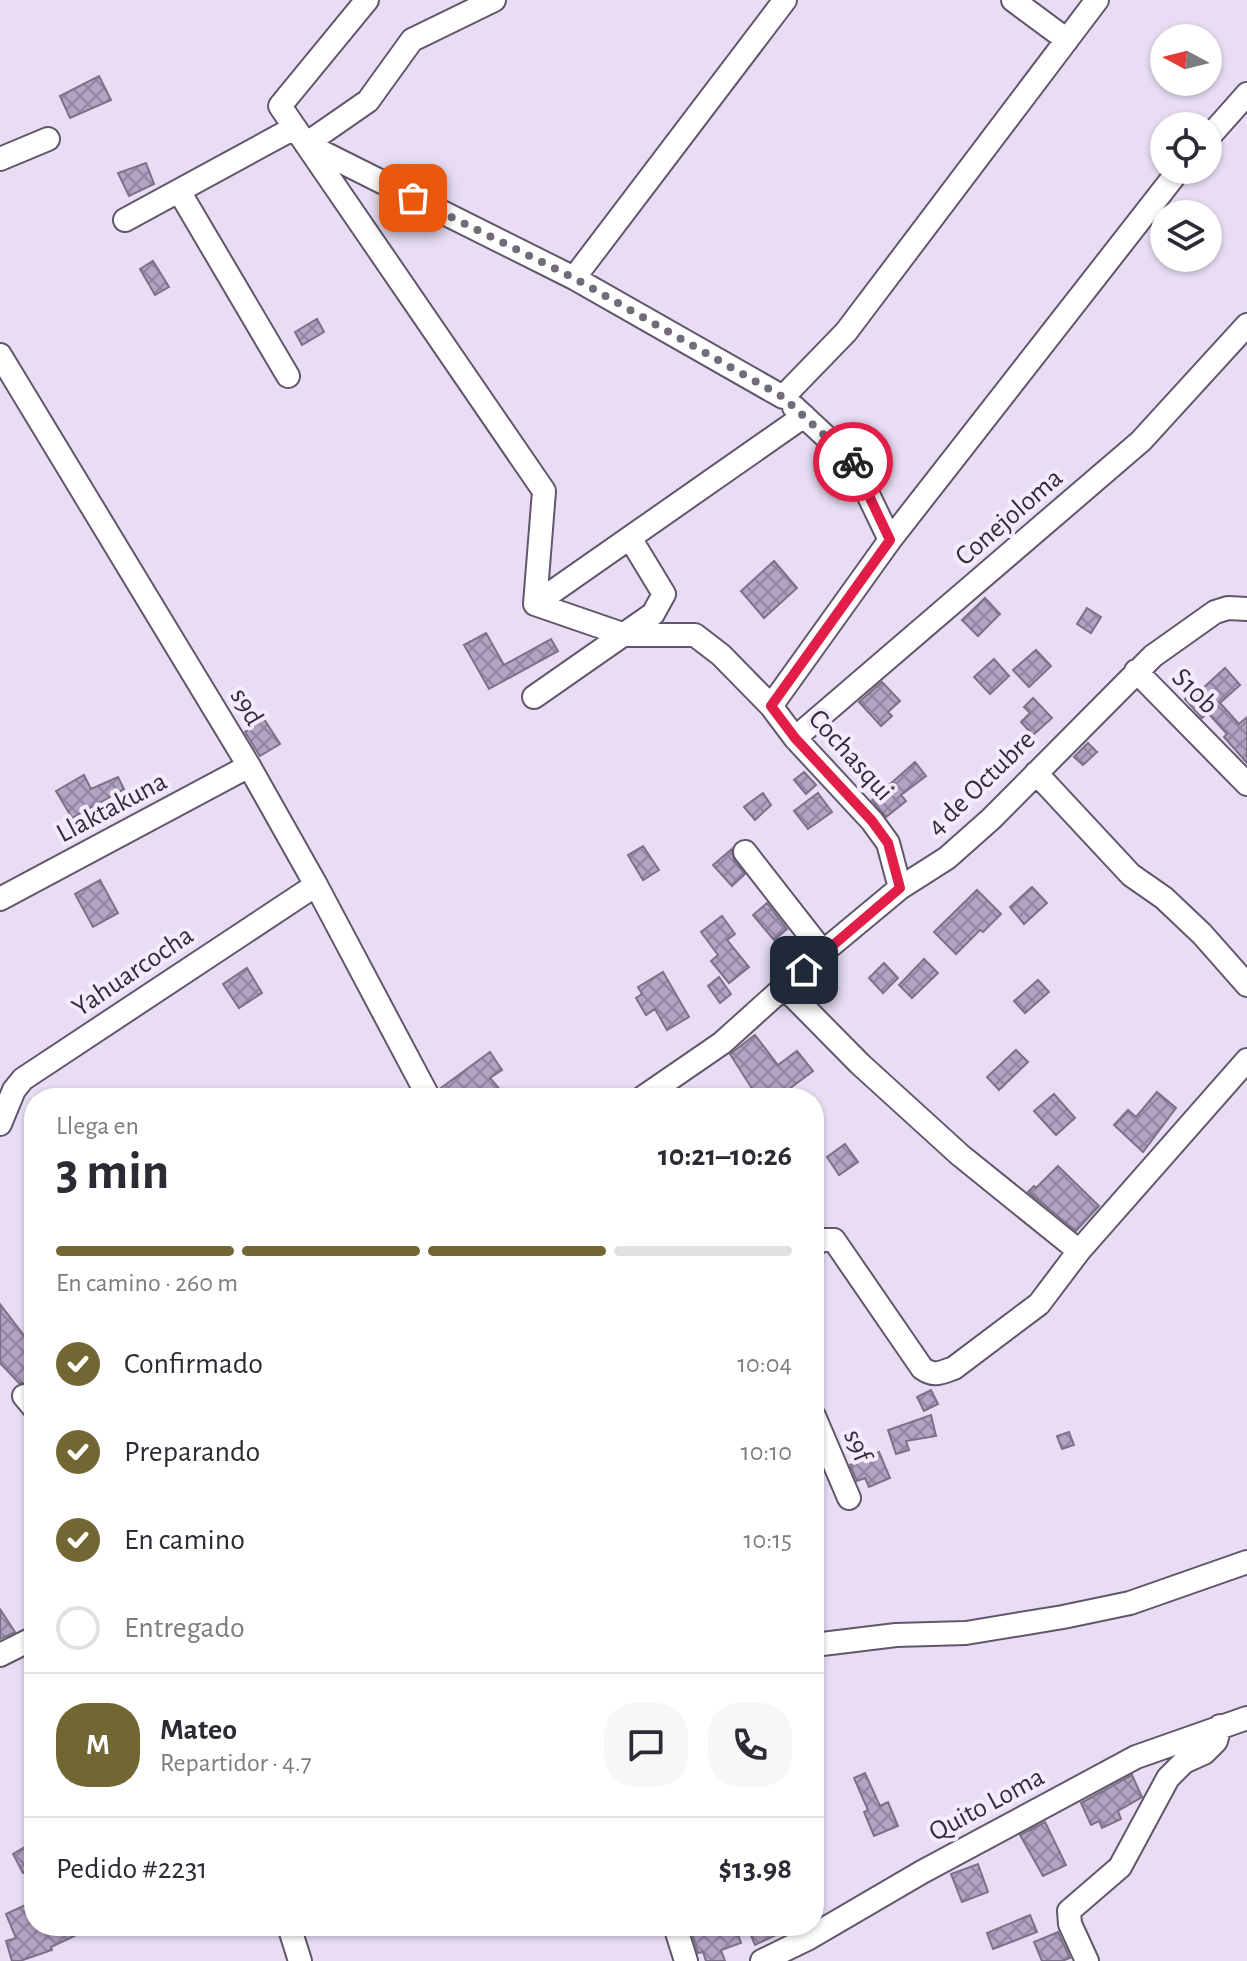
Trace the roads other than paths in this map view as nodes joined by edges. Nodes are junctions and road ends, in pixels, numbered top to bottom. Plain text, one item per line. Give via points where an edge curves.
1 (367, 0) edge
2 (494, 0) edge
3 (785, 0) edge
4 (1013, 0) edge
5 (1097, 0) edge
6 (1067, 40) junction
7 (1247, 94) edge
8 (1222, 122) edge
9 (300, 136) junction
10 (48, 139) dead end
11 (0, 159) edge
12 (1168, 184) edge
13 (179, 191) junction
14 (125, 220) dead end
15 (574, 278) junction
16 (1247, 325) edge
17 (0, 355) edge
18 (288, 376) dead end
19 (783, 397) junction
20 (804, 416) junction
21 (630, 538) junction
22 (890, 540) junction
23 (535, 604) junction
24 (1247, 609) edge
25 (625, 635) junction
26 (1136, 671) junction
27 (534, 697) dead end
28 (771, 706) junction
29 (795, 738) junction
30 (249, 766) junction
31 (1036, 773) junction
32 (1247, 784) edge
33 (745, 852) dead end
34 (316, 885) junction
35 (900, 888) junction
36 (0, 899) edge
37 (823, 952) junction
38 (1247, 985) edge
39 (785, 988) junction
40 (1247, 1060) edge
41 (424, 1088) edge
42 (670, 1088) edge
43 (0, 1124) edge
44 (824, 1240) edge
45 (1079, 1251) junction
46 (824, 1439) edge
47 (849, 1498) dead end
48 (1247, 1562) edge
49 (24, 1643) edge
50 (824, 1644) edge
51 (0, 1655) edge
52 (1247, 1718) edge
53 (1220, 1726) junction
54 (824, 1929) edge
55 (292, 1936) edge
56 (678, 1936) edge
57 (812, 1936) edge
58 (300, 1961) edge
59 (686, 1961) edge
60 (762, 1961) edge
61 (1087, 1961) edge

1 - 9 street via 280,106
2 - 9 street via 412,40 368,101
3 - 15 street
4 - 6 street
5 - 6 street
6 - 19 street via 846,332
7 - 8 street
9 - 13 street
9 - 15 street
9 - 23 street via 544,491
10 - 11 street
12 - 22 street
13 - 14 street
13 - 18 street
15 - 19 street
16 - 29 street, Conejoloma via 1141,441
17 - 30 street, s9d
19 - 20 street
20 - 21 street
20 - 22 street via 852,461
21 - 23 street
21 - 25 street via 664,594 653,614
22 - 28 street
23 - 25 street, Cochasqui
24 - 26 street, 4 de Octubre via 1215,612
25 - 27 street
25 - 28 street, Cochasqui via 695,635
26 - 31 street, 4 de Octubre
26 - 32 street, S10b
28 - 29 street, Cochasqui
29 - 35 street, Cochasqui via 888,843
30 - 34 street, s9d
30 - 36 street, Llaktakuna
31 - 35 street, 4 de Octubre via 947,858
31 - 38 street via 1131,875 1202,934
33 - 37 street
34 - 41 street, s9d
34 - 43 street, Yahuarcocha via 23,1079
35 - 37 street, 4 de Octubre
37 - 39 street, 4 de Octubre
39 - 42 street, 4 de Octubre
39 - 45 street via 960,1155
40 - 45 street
44 - 45 street via 834,1240 922,1368 937,1375 1039,1304
46 - 47 street, s9f
48 - 50 street via 1130,1603 1063,1617 966,1633
49 - 51 street
52 - 53 street, Quito Loma
53 - 54 street, Quito Loma via 1136,1757
53 - 61 street via 1216,1741 1204,1753 1184,1762 1168,1778 1120,1867 1069,1911
55 - 58 street
56 - 59 street
57 - 60 street, Quito Loma

